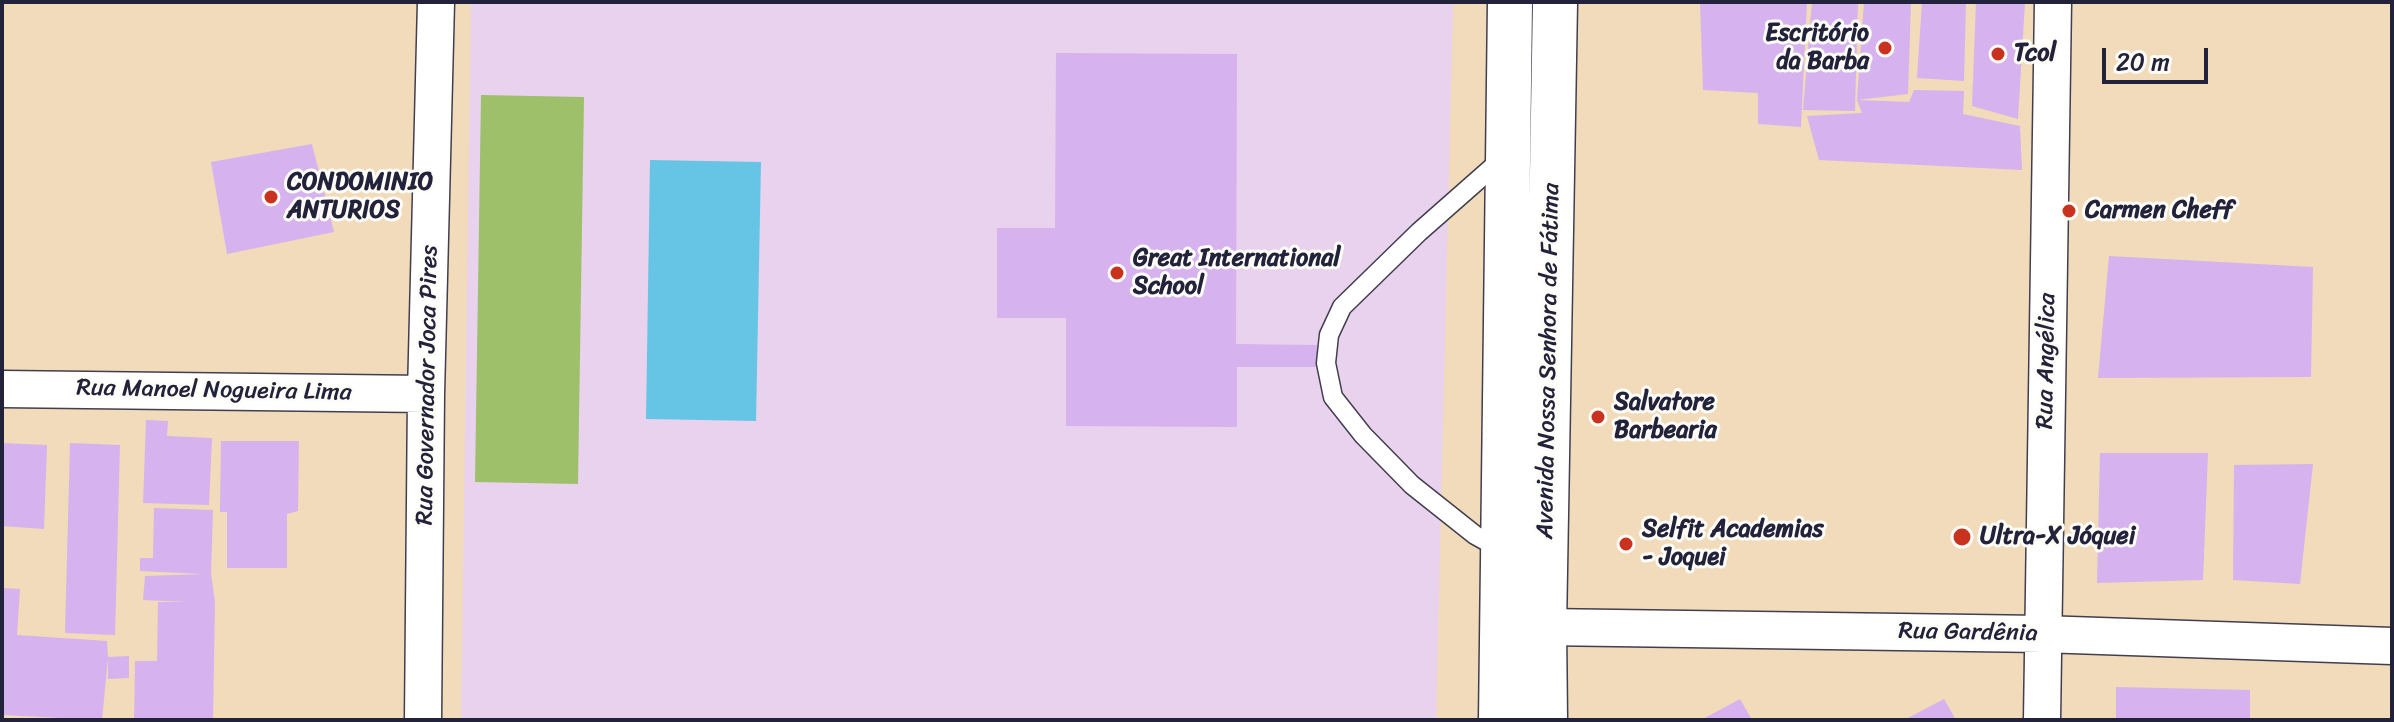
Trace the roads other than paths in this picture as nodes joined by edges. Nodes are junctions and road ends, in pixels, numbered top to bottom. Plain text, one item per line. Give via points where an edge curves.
1 (436, 2) edge
2 (1510, 2) edge
3 (1555, 2) edge
4 (2053, 2) edge
5 (1508, 154) junction
6 (2, 389) edge
7 (426, 394) junction
8 (1504, 551) junction
9 (1544, 627) junction
10 (2042, 634) junction
11 (2392, 646) edge
12 (423, 720) edge
13 (1501, 720) edge
14 (1545, 720) edge
15 (2042, 720) edge

1 - 7 street, Rua Governador Joca Pires
2 - 5 main road, Avenida Nossa Senhora de Fátima
3 - 9 main road, Avenida Nossa Senhora de Fátima
4 - 10 street, Rua Angélica
5 - 8 main road, Avenida Nossa Senhora de Fátima
5 - 8 lane via 1342,307 1329,335 1326,363 1333,397 1363,435 1412,485
6 - 7 street, Rua Manoel Nogueira Lima
7 - 12 street, Rua Governador Joca Pires
8 - 13 main road, Avenida Nossa Senhora de Fátima
9 - 10 street, Rua Gardênia
9 - 14 main road, Avenida Nossa Senhora de Fátima
10 - 11 street, Rua Gardênia
10 - 15 street, Rua Angélica

